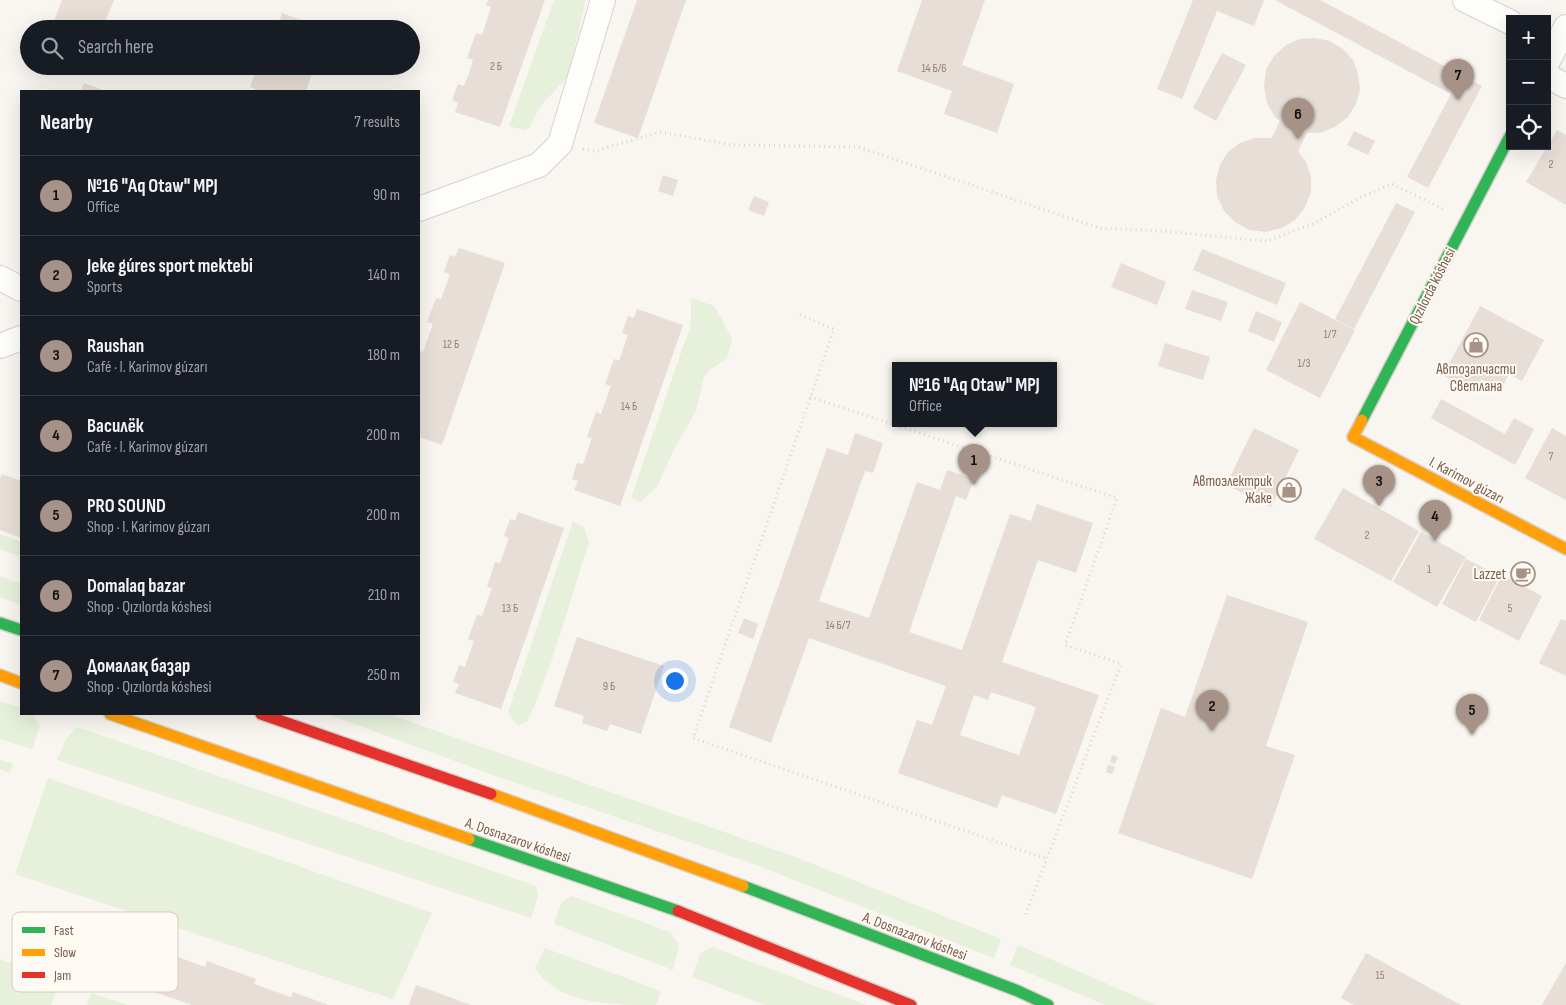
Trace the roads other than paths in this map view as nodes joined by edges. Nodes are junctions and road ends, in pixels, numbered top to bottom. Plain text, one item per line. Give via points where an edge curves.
1 (603, 0) edge
2 (1465, 0) edge
3 (1506, 20) edge
4 (1551, 78) edge
5 (1566, 86) edge
6 (1506, 144) edge
7 (420, 209) edge
8 (0, 278) edge
9 (20, 288) edge
10 (20, 338) edge
11 (0, 346) edge
12 (1353, 437) joint
13 (1566, 549) edge
14 (0, 623) edge
15 (20, 630) edge
16 (0, 675) edge
17 (20, 683) edge
18 (113, 715) edge
19 (264, 715) edge
20 (911, 1005) edge
21 (1048, 1005) edge

1 - 7 street via 560,144 539,165
2 - 3 street
4 - 5 street
6 - 12 main road, Qızılorda kóshesi
8 - 9 street
10 - 11 street
12 - 13 main road, I. Karimov gúzarı
14 - 15 main road
16 - 17 main road
18 - 20 main road, A. Dosnazarov kóshesi via 700,919
19 - 21 main road, A. Dosnazarov kóshesi via 730,881

